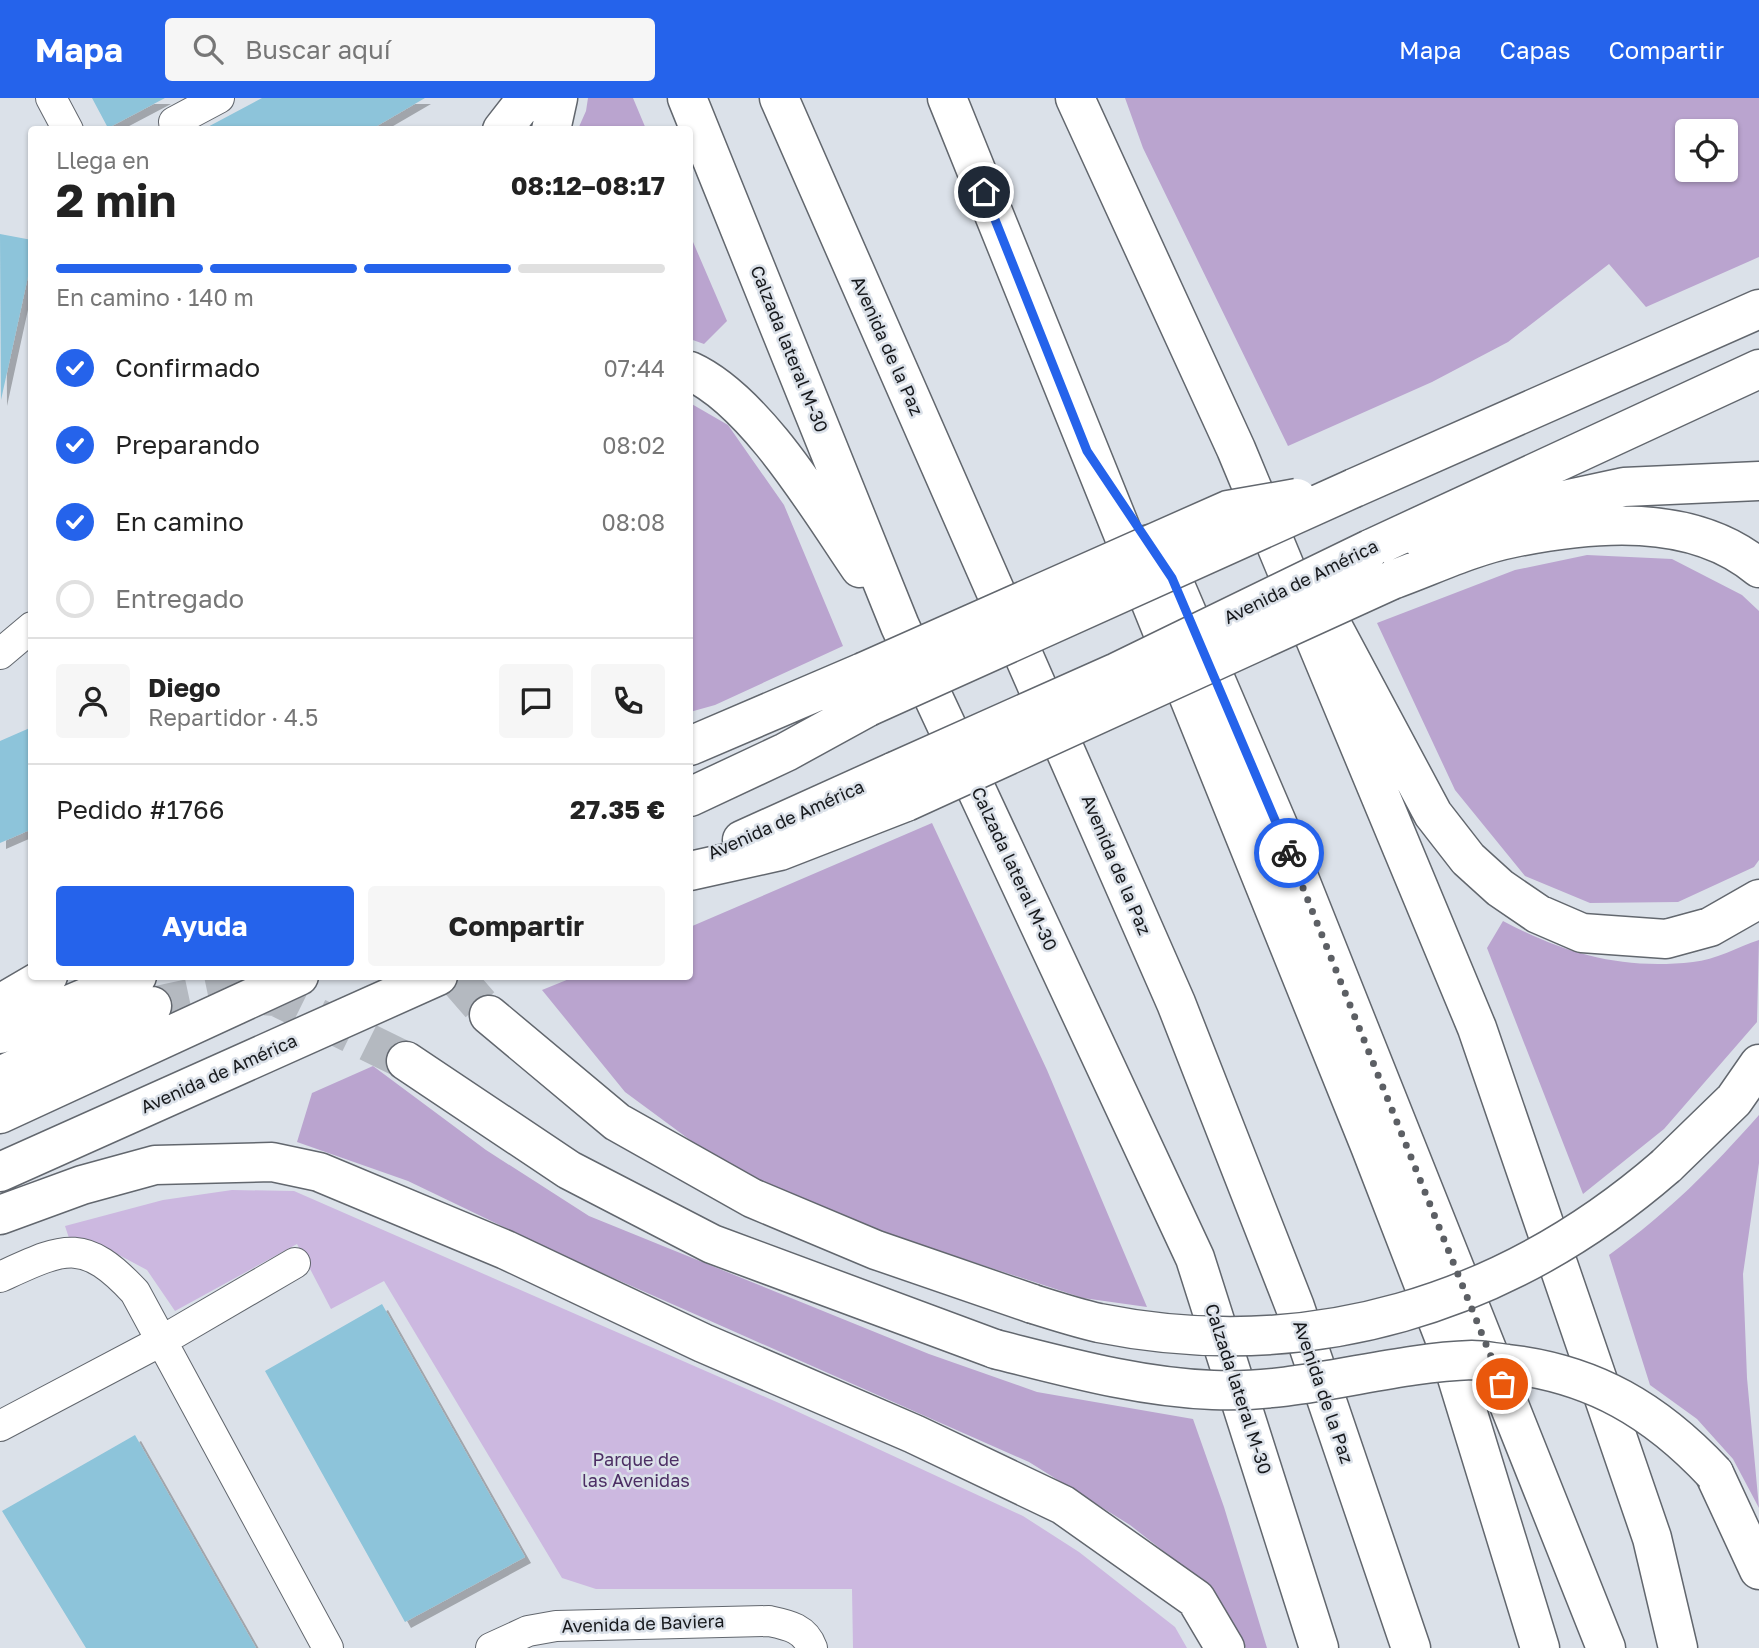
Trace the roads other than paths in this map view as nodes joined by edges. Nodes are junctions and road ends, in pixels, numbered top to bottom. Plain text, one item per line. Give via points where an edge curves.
1 (51, 98) edge
2 (219, 98) edge
3 (527, 98) edge
4 (558, 98) edge
5 (779, 98) edge
6 (947, 98) edge
7 (1075, 98) edge
8 (688, 100) edge
9 (174, 122) dead end
10 (66, 126) edge
11 (505, 126) edge
12 (552, 126) edge
13 (1759, 309) edge
14 (1759, 369) edge
15 (693, 372) edge
16 (1237, 449) junction
17 (1087, 451) junction
18 (1759, 481) edge
19 (1381, 564) junction
20 (1759, 568) edge
21 (900, 626) junction
22 (28, 630) edge
23 (0, 653) edge
24 (858, 699) junction
25 (693, 745) edge
26 (693, 772) edge
27 (901, 786) junction
28 (693, 796) edge
29 (693, 863) edge
30 (693, 870) edge
31 (1759, 899) edge
32 (41, 980) edge
33 (290, 980) edge
34 (429, 980) edge
35 (144, 991) edge
36 (0, 1004) edge
37 (489, 1015) tunnel mouth
38 (0, 1034) edge
39 (406, 1061) tunnel mouth
40 (1759, 1064) edge
41 (0, 1076) edge
42 (0, 1114) edge
43 (0, 1172) edge
44 (0, 1215) edge
45 (295, 1264) dead end
46 (0, 1277) edge
47 (163, 1340) junction
48 (0, 1426) edge
49 (1759, 1570) edge
50 (596, 1635) edge
51 (805, 1638) edge
52 (328, 1648) edge
53 (491, 1648) edge
54 (1225, 1648) edge
55 (1319, 1648) edge
56 (1411, 1648) edge
57 (1540, 1648) edge
58 (1606, 1648) edge
59 (1678, 1648) edge

1 - 10 street
2 - 9 street
3 - 11 highway
4 - 12 highway
5 - 56 highway, Avenida de la Paz via 1176,1003 1295,1307
6 - 17 highway
7 - 16 highway
8 - 21 highway, Calzada lateral M-30
13 - 24 highway, bridge via 1354,488 1228,510
14 - 19 highway, Avenida de América
15 - 21 highway via 747,414 813,499
16 - 31 highway via 1433,814 1468,859 1500,888 1538,914 1582,933 1634,938 1666,939 1710,927
16 - 59 highway via 1476,1028 1652,1538
17 - 57 highway via 1437,1320
17 - 58 highway via 1172,578 1278,825
18 - 19 highway via 1624,486 1524,509
19 - 20 highway via 1511,538 1613,524 1664,527 1715,544
19 - 27 highway, Avenida de América, bridge
19 - 27 highway, Avenida de América, bridge via 1344,580 1276,594
21 - 55 highway, Calzada lateral M-30 via 1195,1258
22 - 23 street
24 - 25 highway
24 - 26 highway
24 - 28 highway via 786,752
27 - 29 highway, Avenida de América
27 - 30 highway via 780,851
32 - 36 highway
33 - 42 highway
34 - 43 highway, Avenida de América
35 - 38 highway
35 - 41 highway
37 - 40 highway, bridge via 617,1122 752,1198 876,1250 1032,1304 1098,1323 1217,1336 1301,1333 1364,1322 1433,1304 1557,1248 1619,1207 1666,1166 1734,1100
39 - 49 highway, bridge via 569,1170 712,1244 995,1349 1121,1381 1214,1390 1301,1386 1473,1360 1581,1379 1642,1409 1707,1465
44 - 54 highway via 82,1185 156,1165 272,1162 318,1172 506,1250 1063,1505 1196,1599
45 - 47 street
46 - 47 street via 65,1251 90,1255 112,1267 135,1293
47 - 48 street
47 - 52 street
50 - 51 street, Avenida de Baviera via 769,1621
50 - 53 street, Avenida de Baviera via 528,1631

